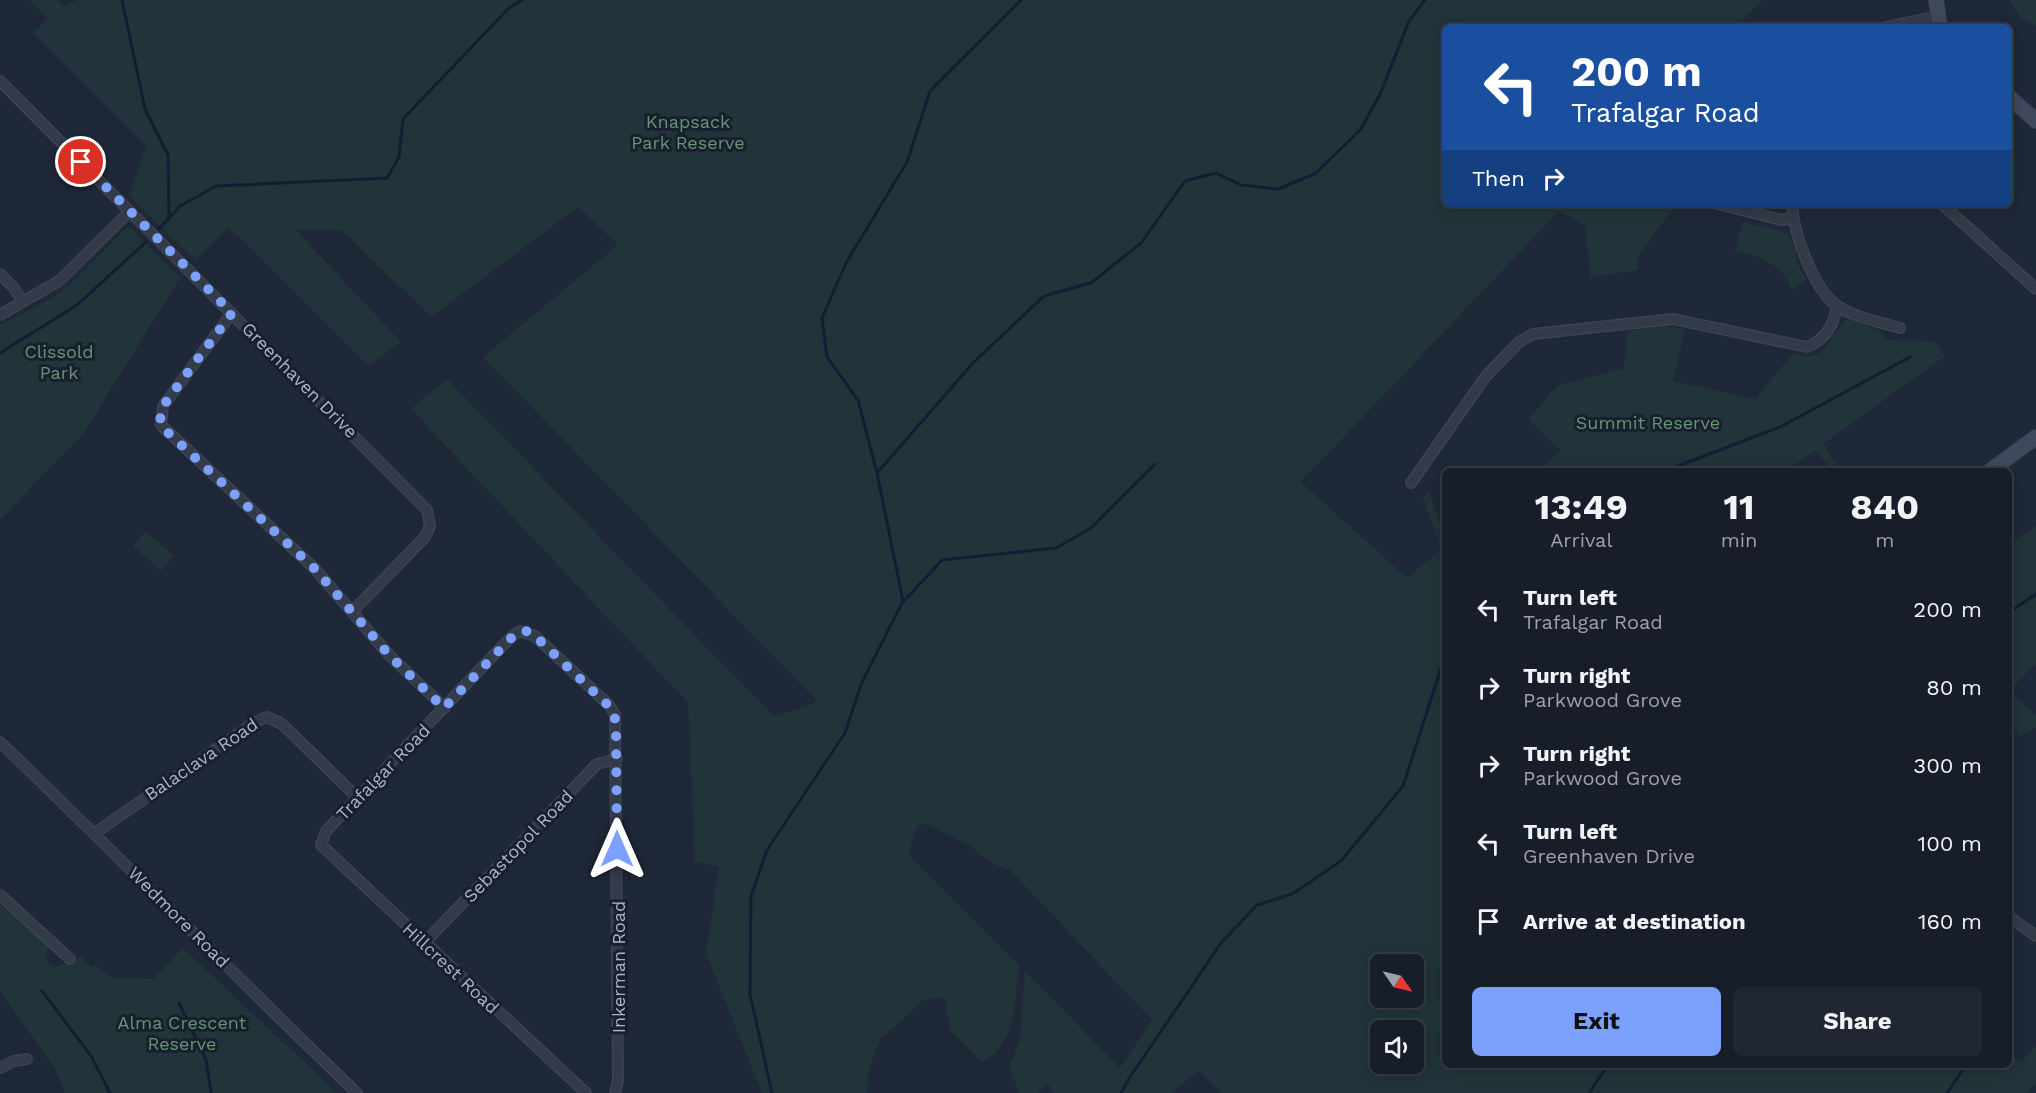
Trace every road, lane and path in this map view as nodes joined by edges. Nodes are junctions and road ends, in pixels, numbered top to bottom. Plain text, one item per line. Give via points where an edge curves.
1 (1936, 0) edge
2 (1938, 22) edge
3 (1917, 24) edge
4 (0, 81) edge
5 (2012, 100) edge
6 (2036, 121) edge
7 (1730, 207) edge
8 (1792, 207) edge
9 (1945, 207) edge
10 (130, 211) junction
11 (1793, 218) junction
12 (0, 274) edge
13 (2036, 289) edge
14 (24, 302) junction
15 (1837, 306) junction
16 (232, 313) junction
17 (0, 315) edge
18 (1900, 328) dead end
19 (2036, 437) edge
20 (1994, 468) edge
21 (1411, 483) dead end
22 (352, 612) junction
23 (523, 631) joint
24 (444, 708) junction
25 (0, 742) edge
26 (617, 759) junction
27 (358, 798) junction
28 (95, 833) junction
29 (321, 839) joint
30 (0, 896) edge
31 (2012, 919) edge
32 (2036, 936) edge
33 (424, 943) junction
34 (70, 959) dead end
35 (27, 1059) dead end
36 (0, 1068) edge
37 (357, 1093) edge
38 (586, 1093) edge
39 (615, 1093) edge

1 - 2 street
2 - 3 street
4 - 10 street, Greenhaven Drive
5 - 6 street
7 - 11 street via 1781,220
8 - 11 street
9 - 13 street
10 - 14 street via 65,276
10 - 16 street, Greenhaven Drive
11 - 15 street via 1816,280
12 - 14 street
14 - 17 street
15 - 18 street
15 - 21 street via 1826,333 1807,347 1673,319 1528,335 1486,376
16 - 22 street via 163,406 160,425 315,569
16 - 22 street, Greenhaven Drive via 430,515 425,537
19 - 20 street
22 - 24 street via 390,656
23 - 24 street, Trafalgar Road via 512,636
23 - 26 street, Inkerman Road via 535,636 613,710
24 - 27 street, Trafalgar Road
25 - 28 street, Wedmore Road
26 - 33 street, Sebastopol Road via 597,764
26 - 39 street, Inkerman Road
27 - 28 street, Balaclava Road via 282,724 267,717
27 - 29 street, Trafalgar Road
28 - 37 street, Wedmore Road
29 - 33 street, Hillcrest Road via 323,848
30 - 34 street
31 - 32 street
33 - 38 street, Hillcrest Road
35 - 36 street

